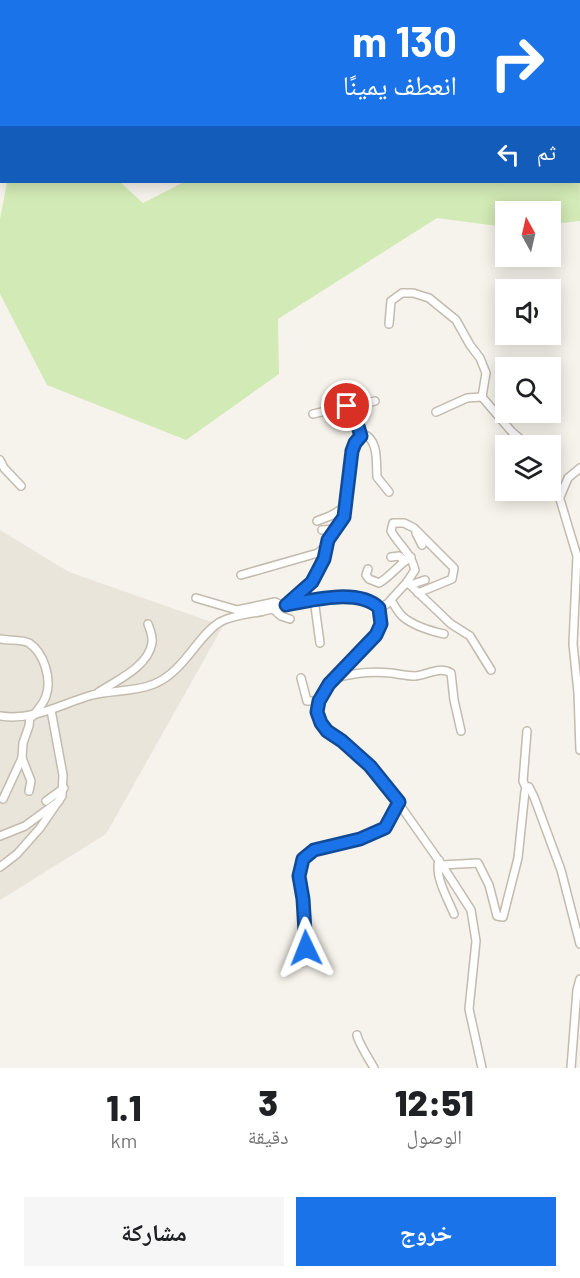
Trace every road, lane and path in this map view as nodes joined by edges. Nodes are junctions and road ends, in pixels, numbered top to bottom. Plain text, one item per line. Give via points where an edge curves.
1 (389, 324) dead end
2 (344, 391) dead end
3 (482, 397) junction
4 (375, 401) dead end
5 (352, 407) junction
6 (335, 409) junction
7 (436, 412) dead end
8 (313, 414) dead end
9 (516, 435) edge
10 (361, 436) junction
11 (0, 460) edge
12 (580, 468) edge
13 (21, 486) dead end
14 (389, 492) dead end
15 (561, 495) edge
16 (561, 500) edge
17 (345, 507) junction
18 (317, 521) dead end
19 (414, 528) junction
20 (336, 529) junction
21 (322, 530) dead end
22 (422, 545) dead end
23 (326, 546) junction
24 (391, 557) dead end
25 (408, 559) junction
26 (368, 569) dead end
27 (241, 575) dead end
28 (424, 580) dead end
29 (408, 583) junction
30 (418, 593) junction
31 (196, 598) dead end
32 (314, 599) junction
33 (391, 600) junction
34 (285, 606) junction
35 (379, 608) junction
36 (273, 609) junction
37 (290, 619) dead end
38 (148, 624) dead end
39 (444, 634) dead end
40 (0, 639) edge
41 (320, 643) dead end
42 (491, 670) dead end
43 (302, 678) dead end
44 (335, 678) junction
45 (95, 695) junction
46 (319, 701) junction
47 (51, 710) junction
48 (0, 716) edge
49 (31, 716) junction
50 (527, 730) dead end
51 (461, 731) dead end
52 (580, 750) edge
53 (22, 758) junction
54 (63, 788) junction
55 (526, 788) junction
56 (29, 791) dead end
57 (3, 799) dead end
58 (46, 801) dead end
59 (59, 801) junction
60 (399, 802) junction
61 (0, 836) edge
62 (440, 862) junction
63 (0, 867) edge
64 (454, 914) dead end
65 (580, 944) edge
66 (302, 963) dead end
67 (580, 979) edge
68 (357, 1035) dead end
69 (374, 1068) edge
70 (482, 1068) edge
71 (571, 1068) edge

1 - 3 street via 391,301 402,292 429,298 456,320 480,358 486,373
2 - 6 street
3 - 7 street via 467,398
3 - 9 street
4 - 5 street
5 - 6 street
5 - 10 street
6 - 8 street
10 - 14 street via 370,438 377,457 376,477
10 - 17 street via 352,451
11 - 13 street
12 - 15 street via 568,478
16 - 52 street via 577,556 573,621
17 - 18 street
17 - 20 street
19 - 22 street
19 - 25 street via 398,522 391,526
19 - 30 street via 454,568 452,579
20 - 21 street
20 - 23 street
23 - 27 street via 318,553
23 - 34 street via 312,582
24 - 25 street
25 - 26 street via 379,583 369,579
25 - 29 street via 415,570
28 - 29 street
29 - 30 street
29 - 33 street
30 - 42 street via 470,636
31 - 34 street via 237,610 275,602
32 - 34 street
32 - 35 street via 363,598
32 - 41 street
33 - 35 street
33 - 39 street via 409,621
34 - 36 street
35 - 44 street via 381,624 376,635
36 - 37 street
36 - 45 street via 220,622 186,660 155,684
38 - 45 street via 152,643 145,656 128,674
40 - 49 street via 28,643 45,666 46,696
43 - 46 street via 307,701
44 - 46 street
44 - 51 street via 447,671 453,679
45 - 47 street
46 - 60 street via 317,712 324,728 370,766
47 - 49 street
47 - 54 street
48 - 49 street
49 - 53 street
50 - 55 street via 523,781
53 - 56 street via 31,781
53 - 57 street
54 - 58 street
54 - 59 street
55 - 62 street via 518,858 503,917 497,915 478,863
55 - 65 street via 532,791 553,845
59 - 61 street via 25,826
59 - 63 street via 26,844
60 - 62 street
60 - 66 street via 385,828 360,839 314,850 303,859 299,876 306,948
62 - 64 street via 437,866
62 - 70 street via 468,903 474,919 476,941 469,1009
67 - 71 street
68 - 69 street

